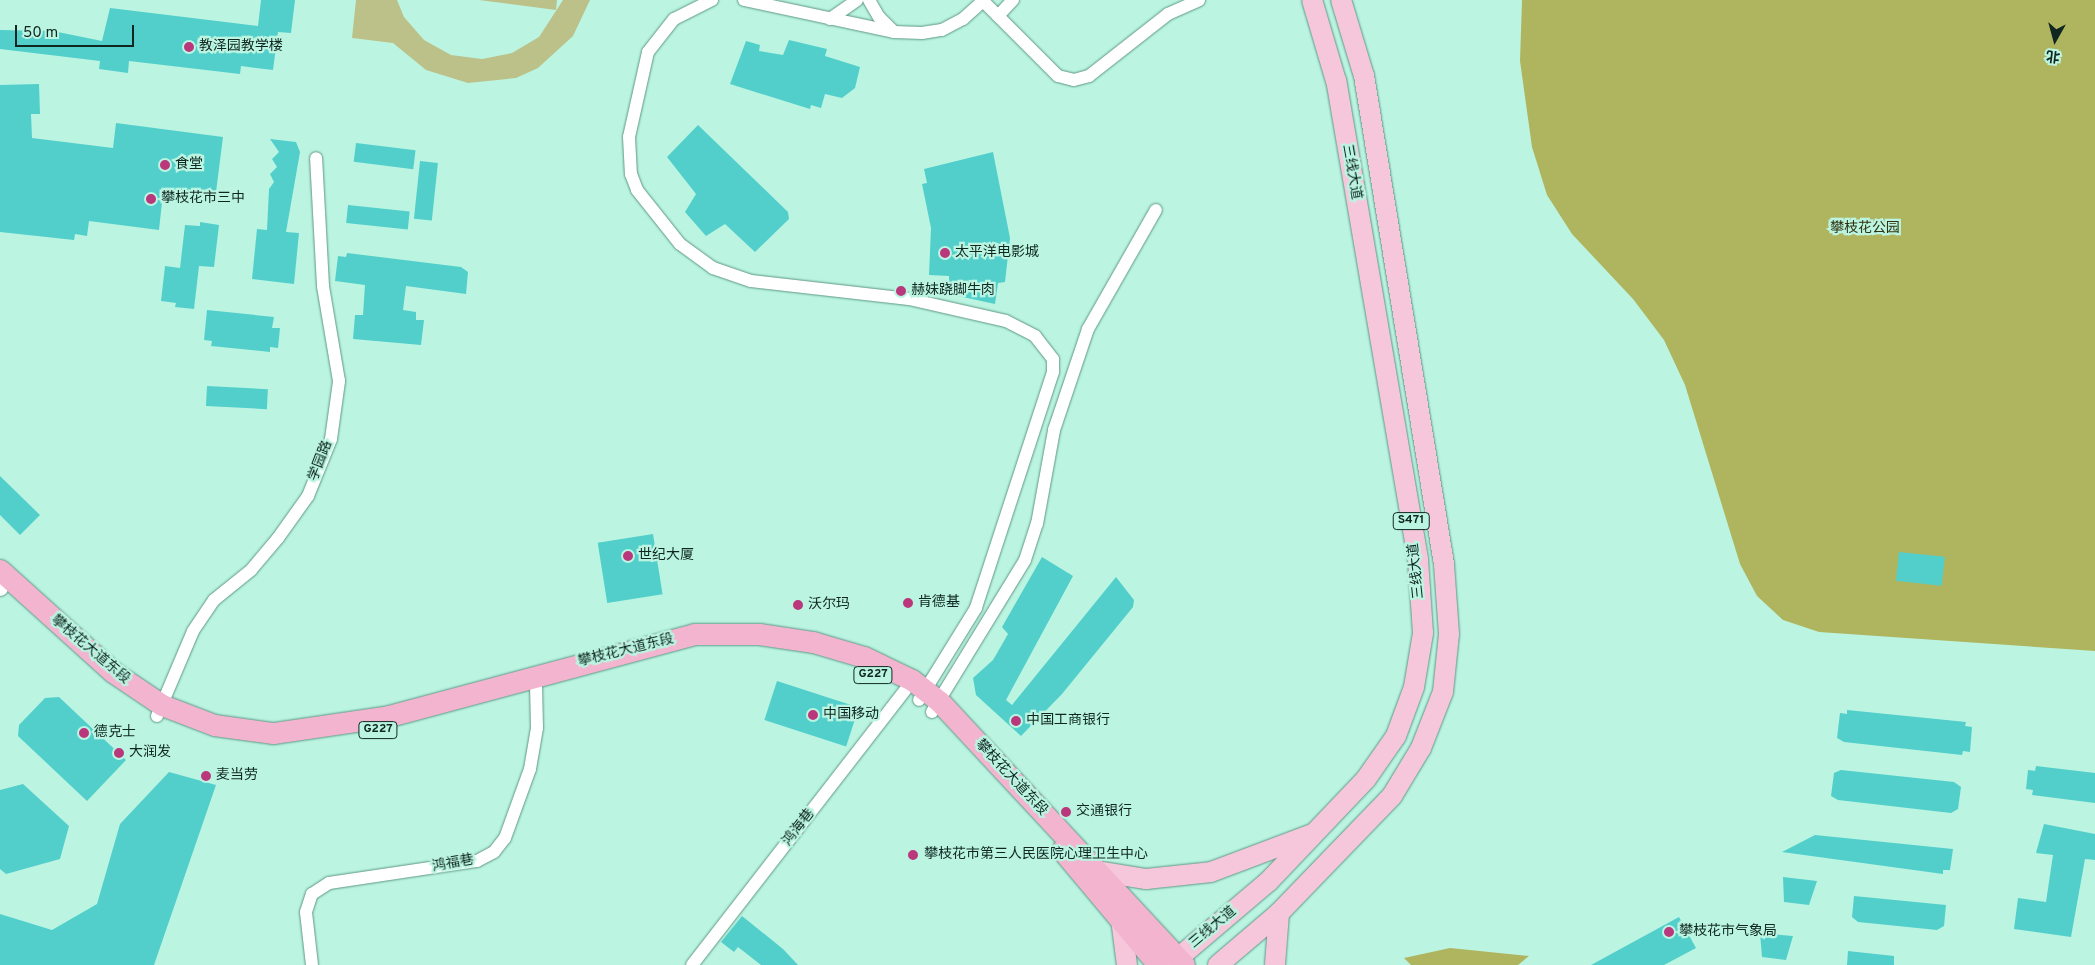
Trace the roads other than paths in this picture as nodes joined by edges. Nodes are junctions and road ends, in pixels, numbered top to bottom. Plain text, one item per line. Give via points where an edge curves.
1 (712, 0) edge
2 (744, 0) edge
3 (856, 0) edge
4 (870, 0) edge
5 (1014, 0) edge
6 (1199, 0) edge
7 (1312, 0) edge
8 (1341, 0) edge
9 (984, 1) edge
10 (998, 16) junction
11 (830, 19) junction
12 (894, 32) junction
13 (316, 158) dead end
14 (1156, 210) dead end
15 (0, 570) edge
16 (0, 587) edge
17 (536, 685) junction
18 (924, 698) junction
19 (159, 710) junction
20 (1321, 830) junction
21 (1102, 872) junction
22 (1279, 913) junction
23 (1121, 919) junction
24 (1178, 963) edge
25 (312, 965) edge
26 (692, 965) edge
27 (1127, 965) edge
28 (1158, 965) edge
29 (1218, 965) edge
30 (1276, 965) edge

1 - 18 street via 674,19 648,52 629,137 631,174 637,190 680,244 713,268 751,281 909,299 998,318 1035,336 1053,359 1054,372 976,608
2 - 11 street
3 - 11 street
4 - 12 street via 878,18
5 - 10 street
6 - 10 street via 1168,14 1089,76 1074,80 1058,76
7 - 20 main road, 三线大道 / S471 via 1336,81 1418,559 1423,633 1414,687 1396,736 1366,779
8 - 22 main road, 三线大道 / S471 via 1364,76 1444,564 1449,634 1443,692 1411,764 1386,802
9 - 10 street
9 - 12 street via 942,30
11 - 12 street
13 - 19 street, 学园路 via 323,286 339,381 331,439 298,510 251,570 214,600 193,631
14 - 18 street via 1088,329 1054,430 1037,524 1025,560
15 - 19 highway, 攀枝花大道东段 / G227 via 105,666
16 - 19 highway, 攀枝花大道东段 / G227 via 97,675
17 - 18 highway, 攀枝花大道东段 / G227 via 702,644 753,644 806,652 858,667
17 - 19 highway, 攀枝花大道东段 / G227 via 390,727 274,744 215,737
17 - 25 street, 鸿福巷 via 537,728 530,769 505,838 494,852 477,860 329,884 312,894 306,912
18 - 19 highway, 攀枝花大道东段 / G227 via 864,657 812,642 759,634 694,634 389,716 332,727 273,733 214,726
18 - 21 highway, 攀枝花大道东段 / G227
18 - 23 highway, 攀枝花大道东段 / G227
18 - 26 street, 鸿海巷
20 - 21 main road via 1211,872 1146,879
20 - 24 main road, 三线大道 / S471
21 - 24 highway, 攀枝花大道东段 / G227
22 - 29 main road, 三线大道 / S471
22 - 30 main road
23 - 27 main road
23 - 28 highway, 攀枝花大道东段 / G227

